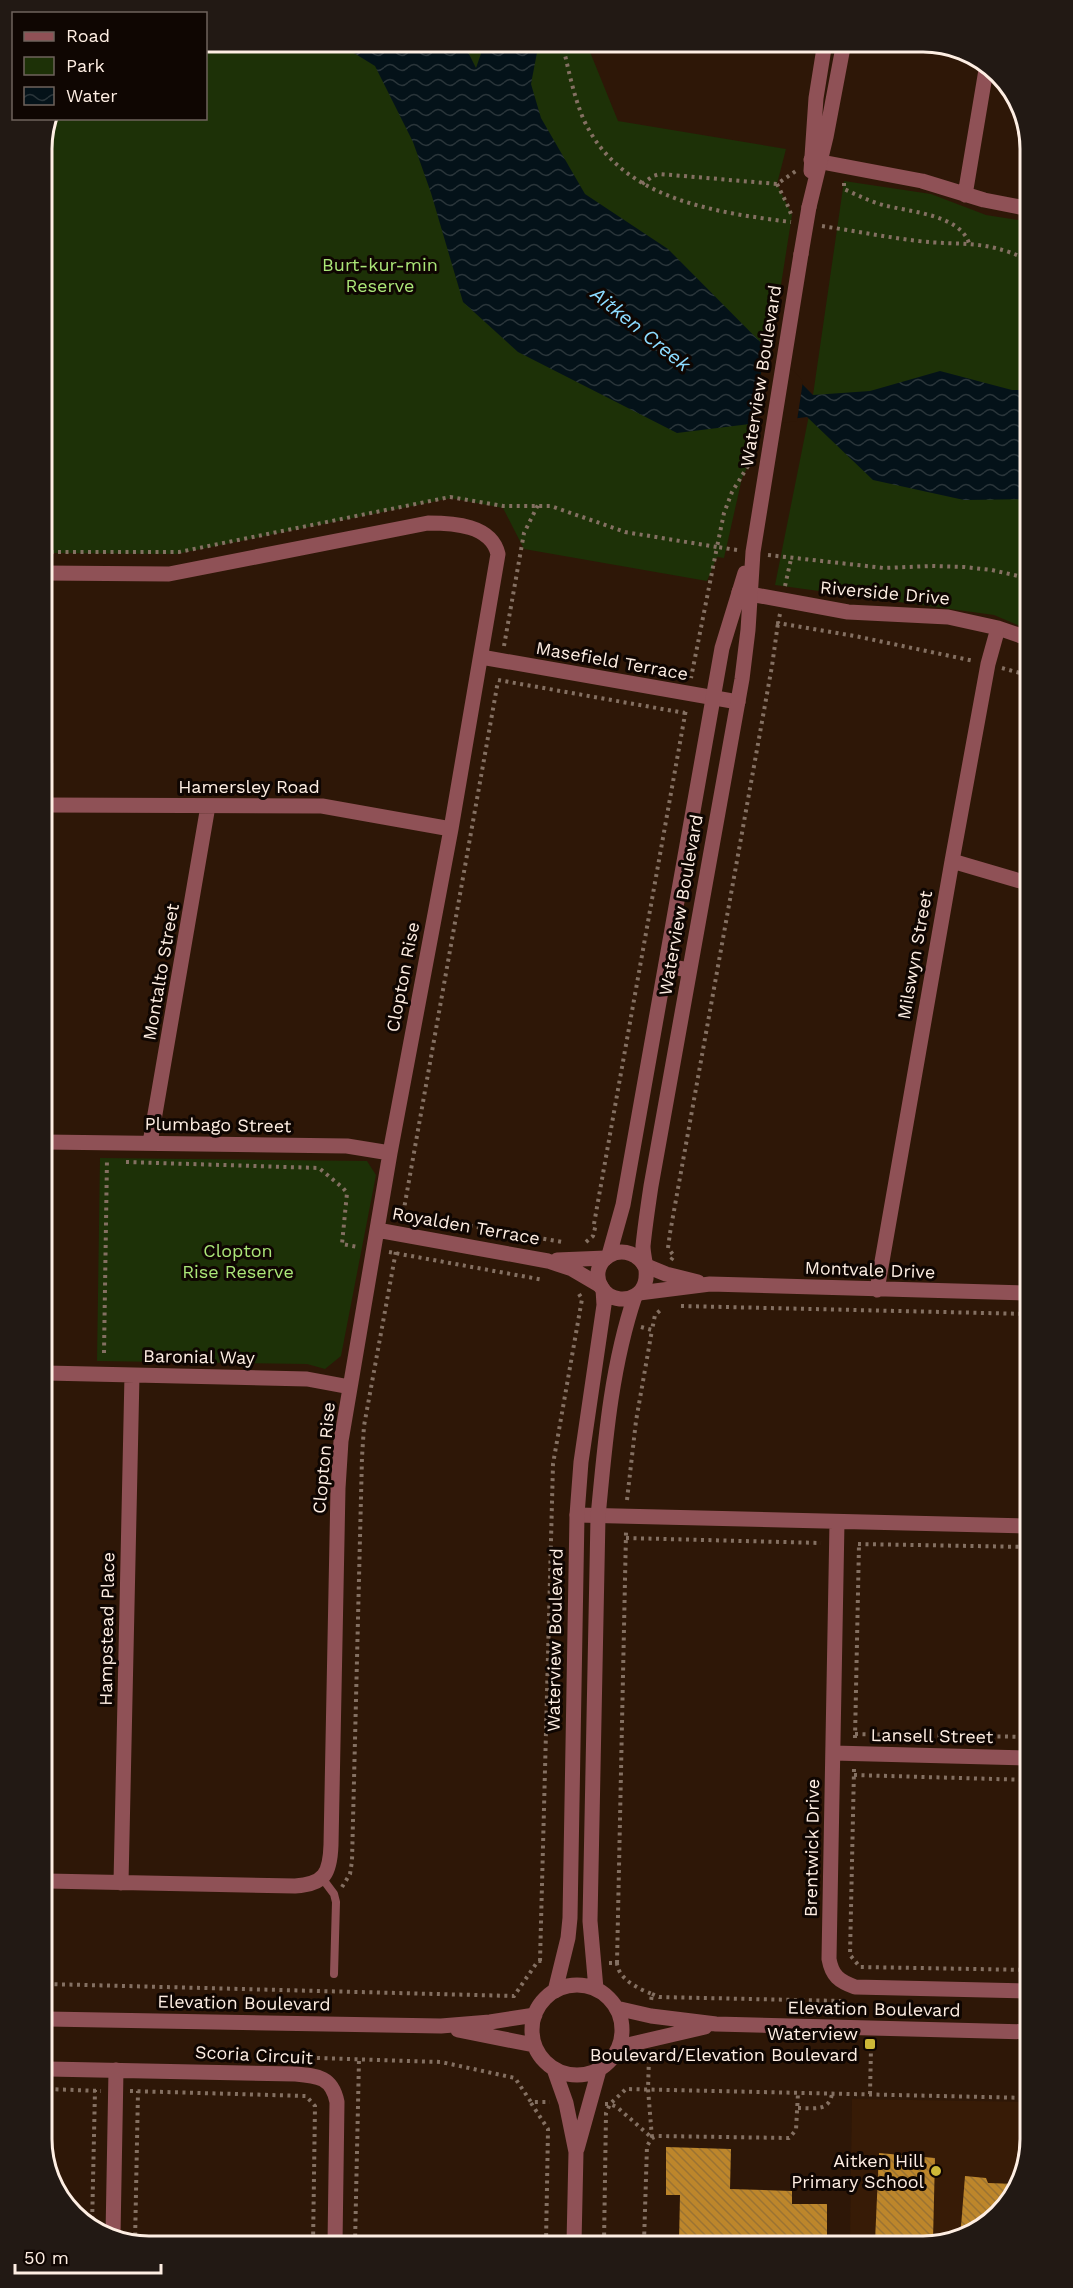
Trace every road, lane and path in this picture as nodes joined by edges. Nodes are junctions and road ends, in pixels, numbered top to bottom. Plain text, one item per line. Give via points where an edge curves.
1 (565, 53) edge
2 (823, 53) edge
3 (842, 53) edge
4 (985, 75) edge
5 (815, 161) junction
6 (846, 168) junction
7 (642, 184) junction
8 (777, 184) junction
9 (965, 195) junction
10 (787, 204) dead end
11 (1020, 207) edge
12 (797, 223) dead end
13 (819, 226) dead end
14 (969, 243) junction
15 (1020, 256) edge
16 (749, 464) dead end
17 (538, 505) dead end
18 (717, 547) junction
19 (753, 552) junction
20 (790, 559) junction
21 (53, 573) edge
22 (1020, 577) edge
23 (744, 593) junction
24 (782, 601) junction
25 (778, 623) junction
26 (998, 628) junction
27 (1020, 636) edge
28 (481, 657) junction
29 (502, 661) junction
30 (988, 664) junction
31 (1020, 673) edge
32 (498, 681) junction
33 (689, 694) junction
34 (713, 697) junction
35 (738, 702) junction
36 (686, 713) junction
37 (53, 805) edge
38 (208, 806) junction
39 (451, 829) junction
40 (952, 861) junction
41 (1020, 881) edge
42 (666, 966) junction
43 (688, 970) junction
44 (52, 1142) edge
45 (107, 1143) junction
46 (150, 1143) junction
47 (390, 1153) junction
48 (97, 1161) dead end
49 (107, 1162) junction
50 (115, 1162) dead end
51 (122, 1162) dead end
52 (403, 1214) junction
53 (594, 1224) dead end
54 (377, 1230) junction
55 (399, 1235) junction
56 (571, 1243) dead end
57 (374, 1250) junction
58 (396, 1254) junction
59 (608, 1257) junction
60 (548, 1261) junction
61 (644, 1264) junction
62 (666, 1274) junction
63 (549, 1281) dead end
64 (710, 1284) junction
65 (575, 1286) dead end
66 (602, 1288) junction
67 (877, 1290) junction
68 (1020, 1293) edge
69 (637, 1294) junction
70 (666, 1297) junction
71 (1020, 1314) edge
72 (652, 1329) dead end
73 (104, 1353) dead end
74 (52, 1373) edge
75 (132, 1375) junction
76 (350, 1387) junction
77 (577, 1515) junction
78 (598, 1517) junction
79 (626, 1517) junction
80 (837, 1521) junction
81 (1020, 1526) edge
82 (626, 1538) junction
83 (837, 1543) junction
84 (859, 1544) junction
85 (1020, 1547) edge
86 (855, 1734) junction
87 (1020, 1737) edge
88 (833, 1753) junction
89 (854, 1754) junction
90 (1020, 1758) edge
91 (854, 1776) junction
92 (572, 1780) junction
93 (1020, 1780) edge
94 (593, 1781) junction
95 (322, 1878) junction
96 (52, 1881) edge
97 (121, 1883) junction
98 (334, 1894) junction
99 (540, 1961) dead end
100 (617, 1963) dead end
101 (1020, 1970) edge
102 (334, 1974) dead end
103 (596, 1989) junction
104 (555, 1991) junction
105 (1020, 1991) edge
106 (823, 2001) dead end
107 (616, 2007) junction
108 (822, 2008) dead end
109 (535, 2015) junction
110 (52, 2019) edge
111 (716, 2024) junction
112 (441, 2026) junction
113 (1020, 2032) edge
114 (534, 2045) junction
115 (619, 2047) junction
116 (876, 2048) dead end
117 (359, 2059) dead end
118 (52, 2069) edge
119 (554, 2069) junction
120 (116, 2070) junction
121 (599, 2070) junction
122 (52, 2089) edge
123 (95, 2090) junction
124 (116, 2091) junction
125 (138, 2091) junction
126 (798, 2093) dead end
127 (832, 2093) dead end
128 (870, 2094) dead end
129 (531, 2102) dead end
130 (610, 2104) dead end
131 (798, 2108) junction
132 (576, 2152) junction
133 (92, 2217) edge
134 (113, 2228) edge
135 (135, 2234) edge
136 (313, 2235) edge
137 (335, 2235) edge
138 (355, 2235) edge
139 (546, 2236) edge
140 (574, 2236) edge
141 (604, 2236) edge
142 (644, 2236) edge

1 - 7 path via 576,98 590,131 605,153
2 - 5 street, Waterview Boulevard via 816,98
3 - 5 street, Waterview Boulevard via 832,108
4 - 9 street
5 - 6 street
5 - 8 path
5 - 19 street, Waterview Boulevard, bridge
6 - 9 street via 930,182
6 - 14 path via 844,189 868,201 950,223 967,236
7 - 8 path via 660,174
7 - 12 path via 694,205
8 - 10 path
9 - 11 street
13 - 14 path via 919,241
14 - 15 path via 1005,249
16 - 18 path via 732,492
17 - 29 path via 524,533
18 - 19 path
18 - 33 path
19 - 20 path
19 - 23 street, Waterview Boulevard
20 - 22 path via 884,568 964,567
20 - 24 path
21 - 28 street, Clopton Rise via 169,574 413,526 462,526 494,541 498,554
23 - 24 street, Riverside Drive
23 - 34 street, Waterview Boulevard via 722,648
23 - 35 street, Waterview Boulevard via 748,630
24 - 25 path
24 - 26 street, Riverside Drive via 848,612 948,617
25 - 30 path
25 - 62 path via 670,1233 668,1248 674,1256
26 - 27 street, Riverside Drive
26 - 30 street, Milswyn Street
28 - 29 street, Masefield Terrace
28 - 39 street, Clopton Rise
29 - 32 path
29 - 33 street, Masefield Terrace
30 - 31 path
30 - 40 street, Milswyn Street
32 - 36 path
32 - 52 path
33 - 34 street, Masefield Terrace
33 - 36 path
34 - 35 street, Masefield Terrace
34 - 42 street, Waterview Boulevard
35 - 43 street, Waterview Boulevard
36 - 53 path
37 - 38 street, Hamersley Road
38 - 39 street, Hamersley Road via 322,806
38 - 46 street, Montalto Street
39 - 47 street, Clopton Rise
40 - 41 street
40 - 67 street, Milswyn Street
42 - 43 street
42 - 59 street, Waterview Boulevard via 623,1205
43 - 61 street, Waterview Boulevard via 651,1186
44 - 45 street, Plumbago Street
45 - 46 street, Plumbago Street
45 - 49 path
46 - 47 street, Plumbago Street via 347,1146
47 - 54 street, Clopton Rise
48 - 49 path
49 - 50 path
49 - 73 path
51 - 57 path via 319,1167 347,1193 342,1244
52 - 55 path
52 - 56 path
54 - 55 street, Royalden Terrace
54 - 57 street, Clopton Rise
55 - 58 path
55 - 60 street, Royalden Terrace
57 - 58 path
57 - 76 street, Clopton Rise
58 - 63 path
58 - 98 path via 364,1426 359,1497 352,1861 345,1884
59 - 60 street, Royalden Terrace
59 - 61 street via 628,1252
59 - 66 street via 599,1271
60 - 66 street, Royalden Terrace via 572,1269
61 - 62 street, Montvale Drive
61 - 69 street via 645,1283
62 - 64 street, Montvale Drive
64 - 67 street, Montvale Drive
64 - 70 street, Montvale Drive
65 - 99 path via 582,1299 553,1464
66 - 69 street via 618,1299
66 - 77 street, Waterview Boulevard via 604,1305
67 - 68 street, Montvale Drive
69 - 70 street, Montvale Drive
69 - 78 street via 622,1339
70 - 71 path via 723,1308
72 - 79 path via 636,1421
74 - 75 street, Baronial Way
75 - 76 street, Baronial Way via 307,1379
75 - 97 street, Hampstead Place
76 - 95 street, Clopton Rise via 338,1488 330,1863
77 - 78 street
77 - 92 street, Waterview Boulevard
78 - 79 street
78 - 94 street
79 - 80 street
79 - 82 path
80 - 81 street
80 - 83 street, Brentwick Drive
82 - 83 path
82 - 100 path
83 - 84 path
83 - 88 street, Brentwick Drive
84 - 85 path
84 - 86 path
86 - 87 path
86 - 89 path
88 - 89 street, Lansell Street
88 - 105 street, Brentwick Drive via 829,1959 836,1978 855,1987
89 - 90 street, Lansell Street
89 - 91 path
91 - 93 path
91 - 101 path via 850,1955 860,1967
92 - 94 street
92 - 104 street, Waterview Boulevard via 570,1918
94 - 103 street via 590,1921
95 - 97 street via 295,1887
95 - 98 lane
96 - 97 street
98 - 102 lane
103 - 104 street via 569,1986
103 - 107 street
104 - 109 street
106 - 108 path
107 - 111 street, Elevation Boulevard via 651,2016
107 - 115 street via 622,2027
109 - 112 street, Elevation Boulevard
109 - 114 street
110 - 112 street, Elevation Boulevard
111 - 113 street, Elevation Boulevard
111 - 115 street, Elevation Boulevard
112 - 114 street, Elevation Boulevard
114 - 119 street
115 - 121 street
116 - 128 path via 871,2048
117 - 138 path
118 - 120 street, Scoria Circuit
119 - 121 street via 584,2075
119 - 132 street
120 - 124 street
120 - 137 street, Scoria Circuit via 295,2074 323,2079 337,2102
121 - 132 street
122 - 123 path
123 - 124 path
123 - 133 path
124 - 125 path
124 - 134 street
125 - 135 path
125 - 136 path via 306,2096 315,2106
126 - 131 path
127 - 131 path via 827,2106
129 - 139 path via 548,2128
130 - 141 path via 606,2113
131 - 142 path via 796,2130 789,2138 652,2138 647,2146
132 - 140 street

